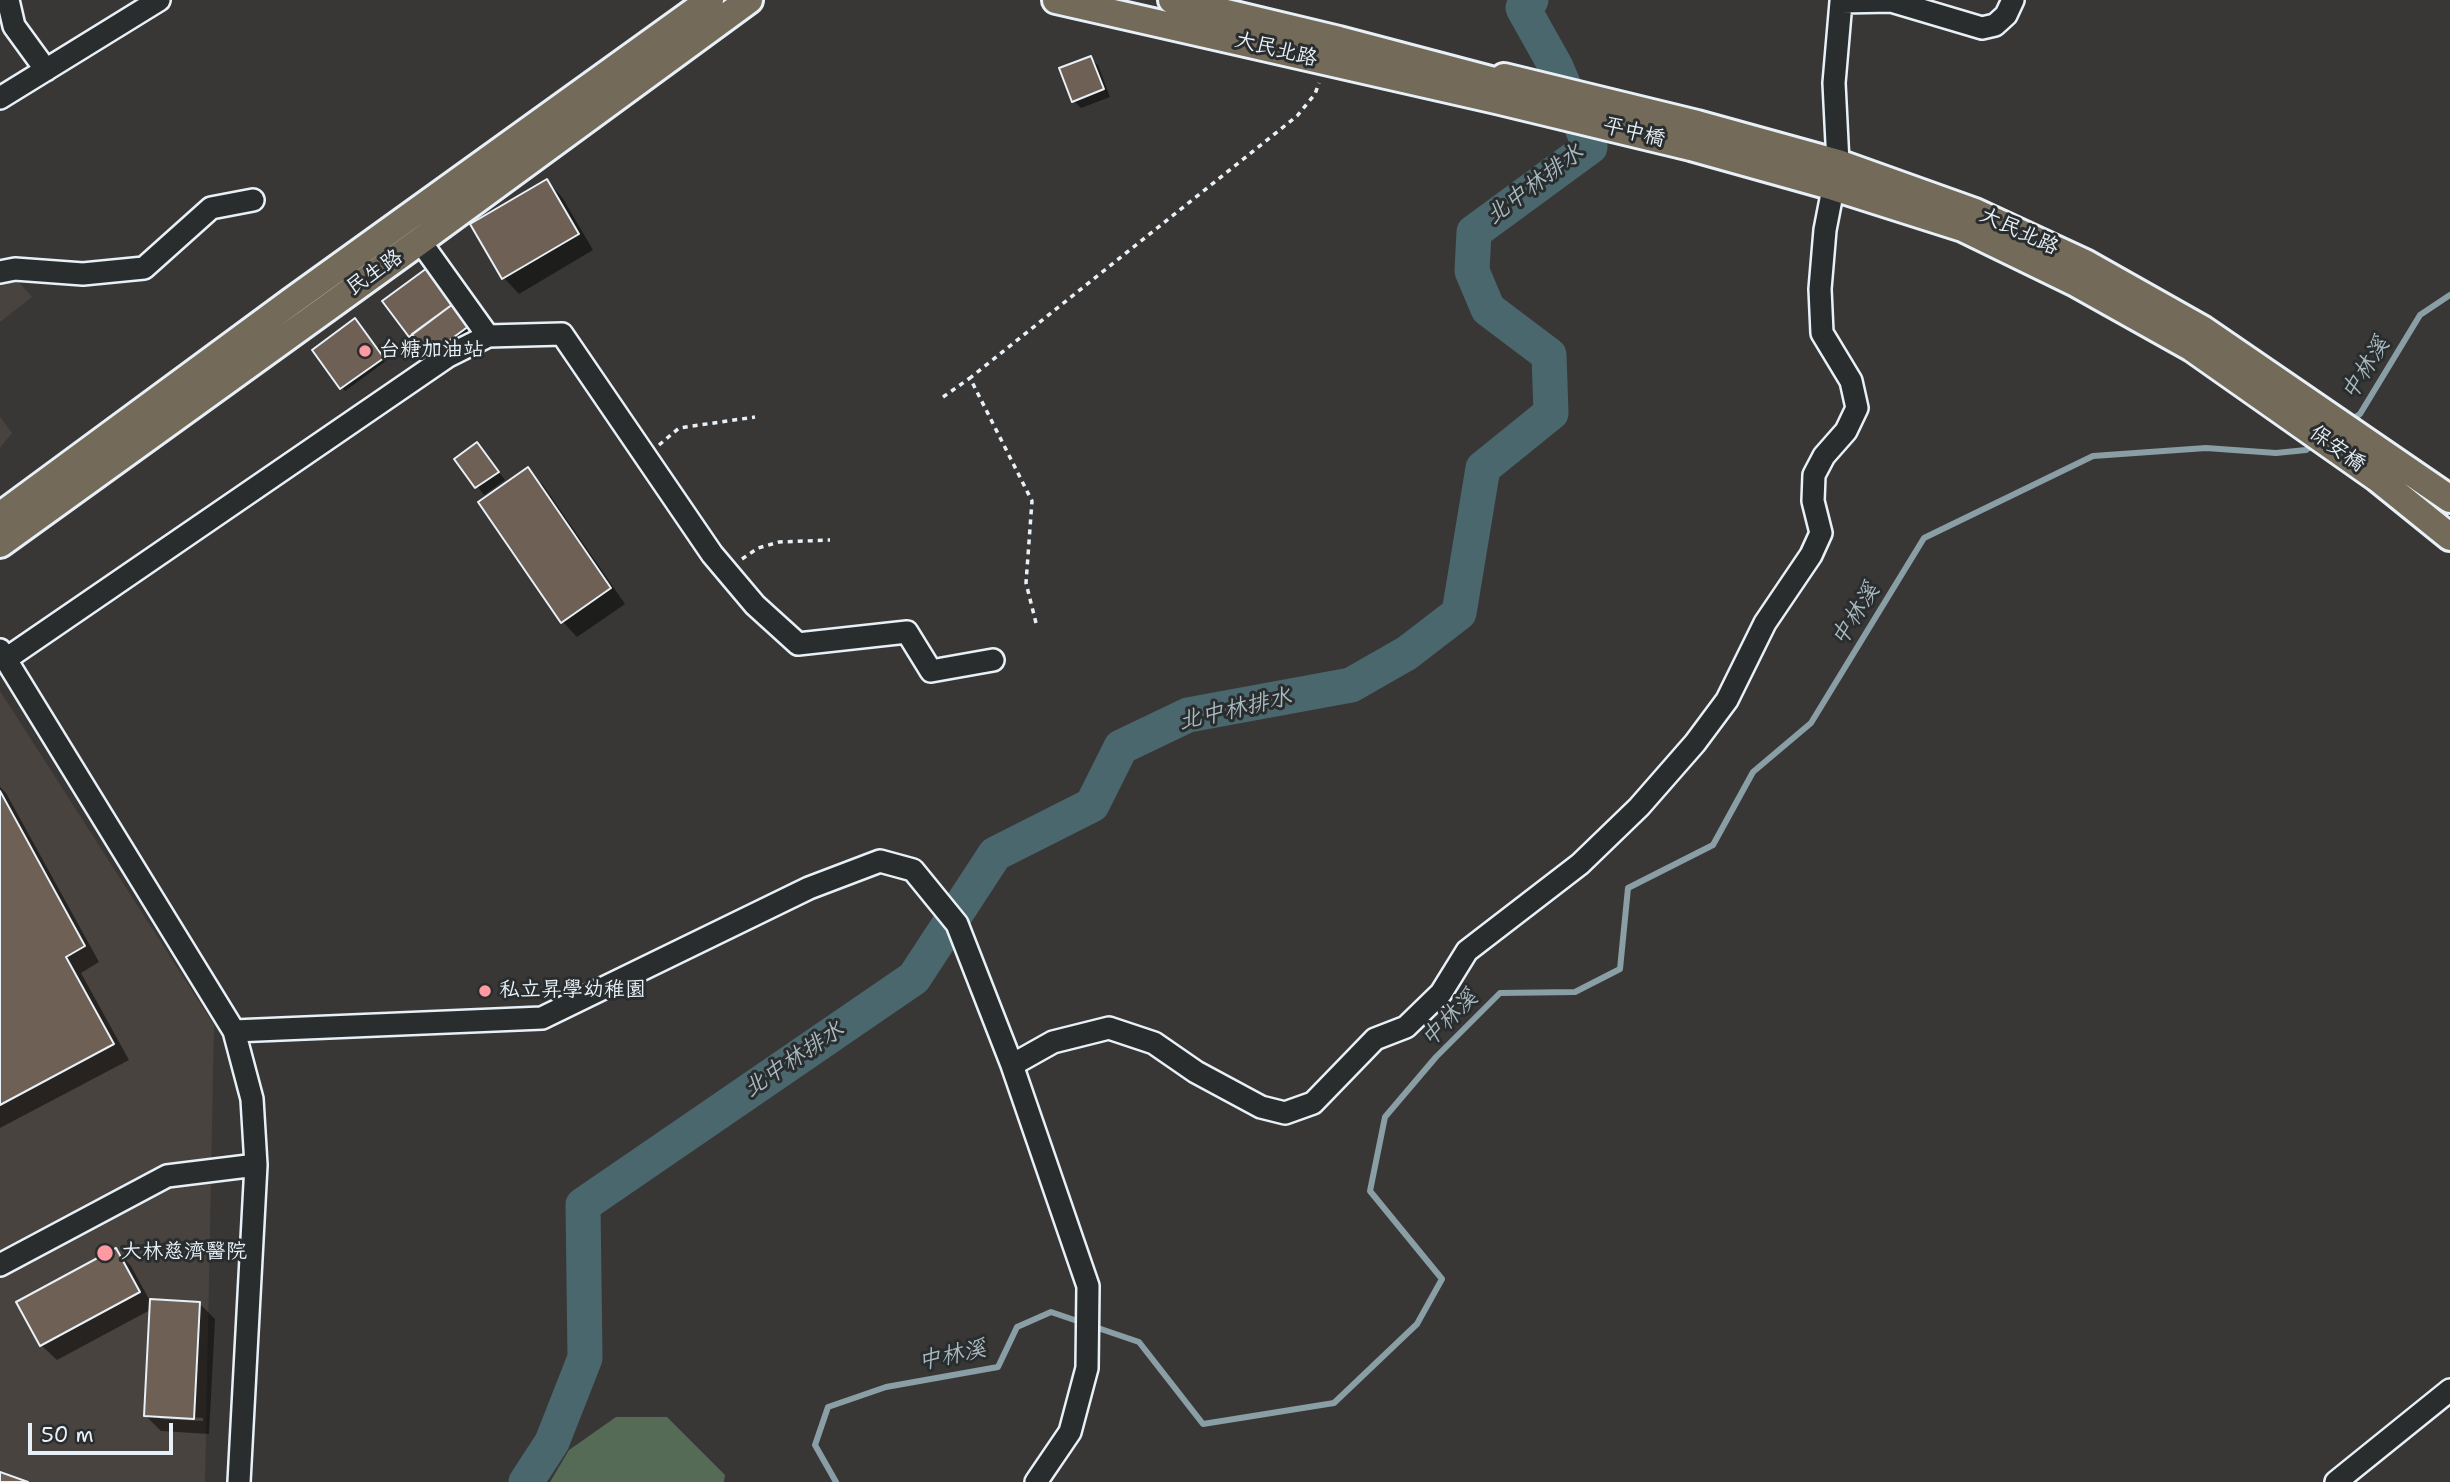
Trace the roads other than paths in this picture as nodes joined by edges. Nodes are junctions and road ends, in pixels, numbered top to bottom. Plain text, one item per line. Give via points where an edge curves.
1 (9, 0) edge
2 (159, 0) edge
3 (710, 0) edge
4 (749, 0) edge
5 (1056, 0) edge
6 (1172, 0) edge
7 (2013, 0) edge
8 (0, 5) edge
9 (46, 70) junction
10 (1500, 88) junction
11 (0, 99) edge
12 (1694, 136) joint
13 (1836, 175) junction
14 (253, 200) dead end
15 (420, 241) junction
16 (0, 272) edge
17 (488, 336) junction
18 (2305, 412) joint
19 (2384, 468) junction
20 (2450, 499) edge
21 (0, 516) edge
22 (2443, 532) edge
23 (0, 544) edge
24 (3, 655) edge
25 (993, 660) dead end
26 (234, 1031) junction
27 (1012, 1065) junction
28 (256, 1165) junction
29 (0, 1265) edge
30 (2450, 1390) edge
31 (239, 1482) edge
32 (1036, 1482) edge
33 (2336, 1482) edge

1 - 8 street
1 - 9 street via 14,26
2 - 9 street
3 - 21 main road, 民生路
4 - 15 main road, 民生路
5 - 10 main road, 大民北路 via 1327,62
6 - 10 main road, 大民北路 via 1498,82
7 - 13 street via 1995,25 1982,28 1891,1 1841,2 1834,83
9 - 11 street
10 - 12 main road, 平中橋
12 - 13 main road, 大民北路
13 - 18 main road, 大民北路 via 1975,212 2085,262 2202,329
13 - 27 street via 1825,230 1822,333 1851,381 1857,408 1814,475 1813,500 1821,533 1765,623 1727,699 1639,807 1580,864 1467,951 1441,993 1406,1027 1375,1039 1313,1104 1285,1113 1261,1107 1154,1043 1109,1028 1053,1042
14 - 16 street via 211,208 144,268 83,274
15 - 17 street
15 - 23 main road, 民生路
17 - 24 street via 448,356
17 - 25 street via 562,334 726,570 755,605 798,644 907,632 931,671
18 - 19 main road, 保安橋
19 - 20 main road
19 - 22 main road
24 - 26 street
26 - 27 street via 542,1018 809,888 880,861 913,870 957,924
26 - 28 street via 252,1099
27 - 32 street via 1088,1286 1087,1368 1070,1432
28 - 29 street via 167,1176
28 - 31 street
30 - 33 street

